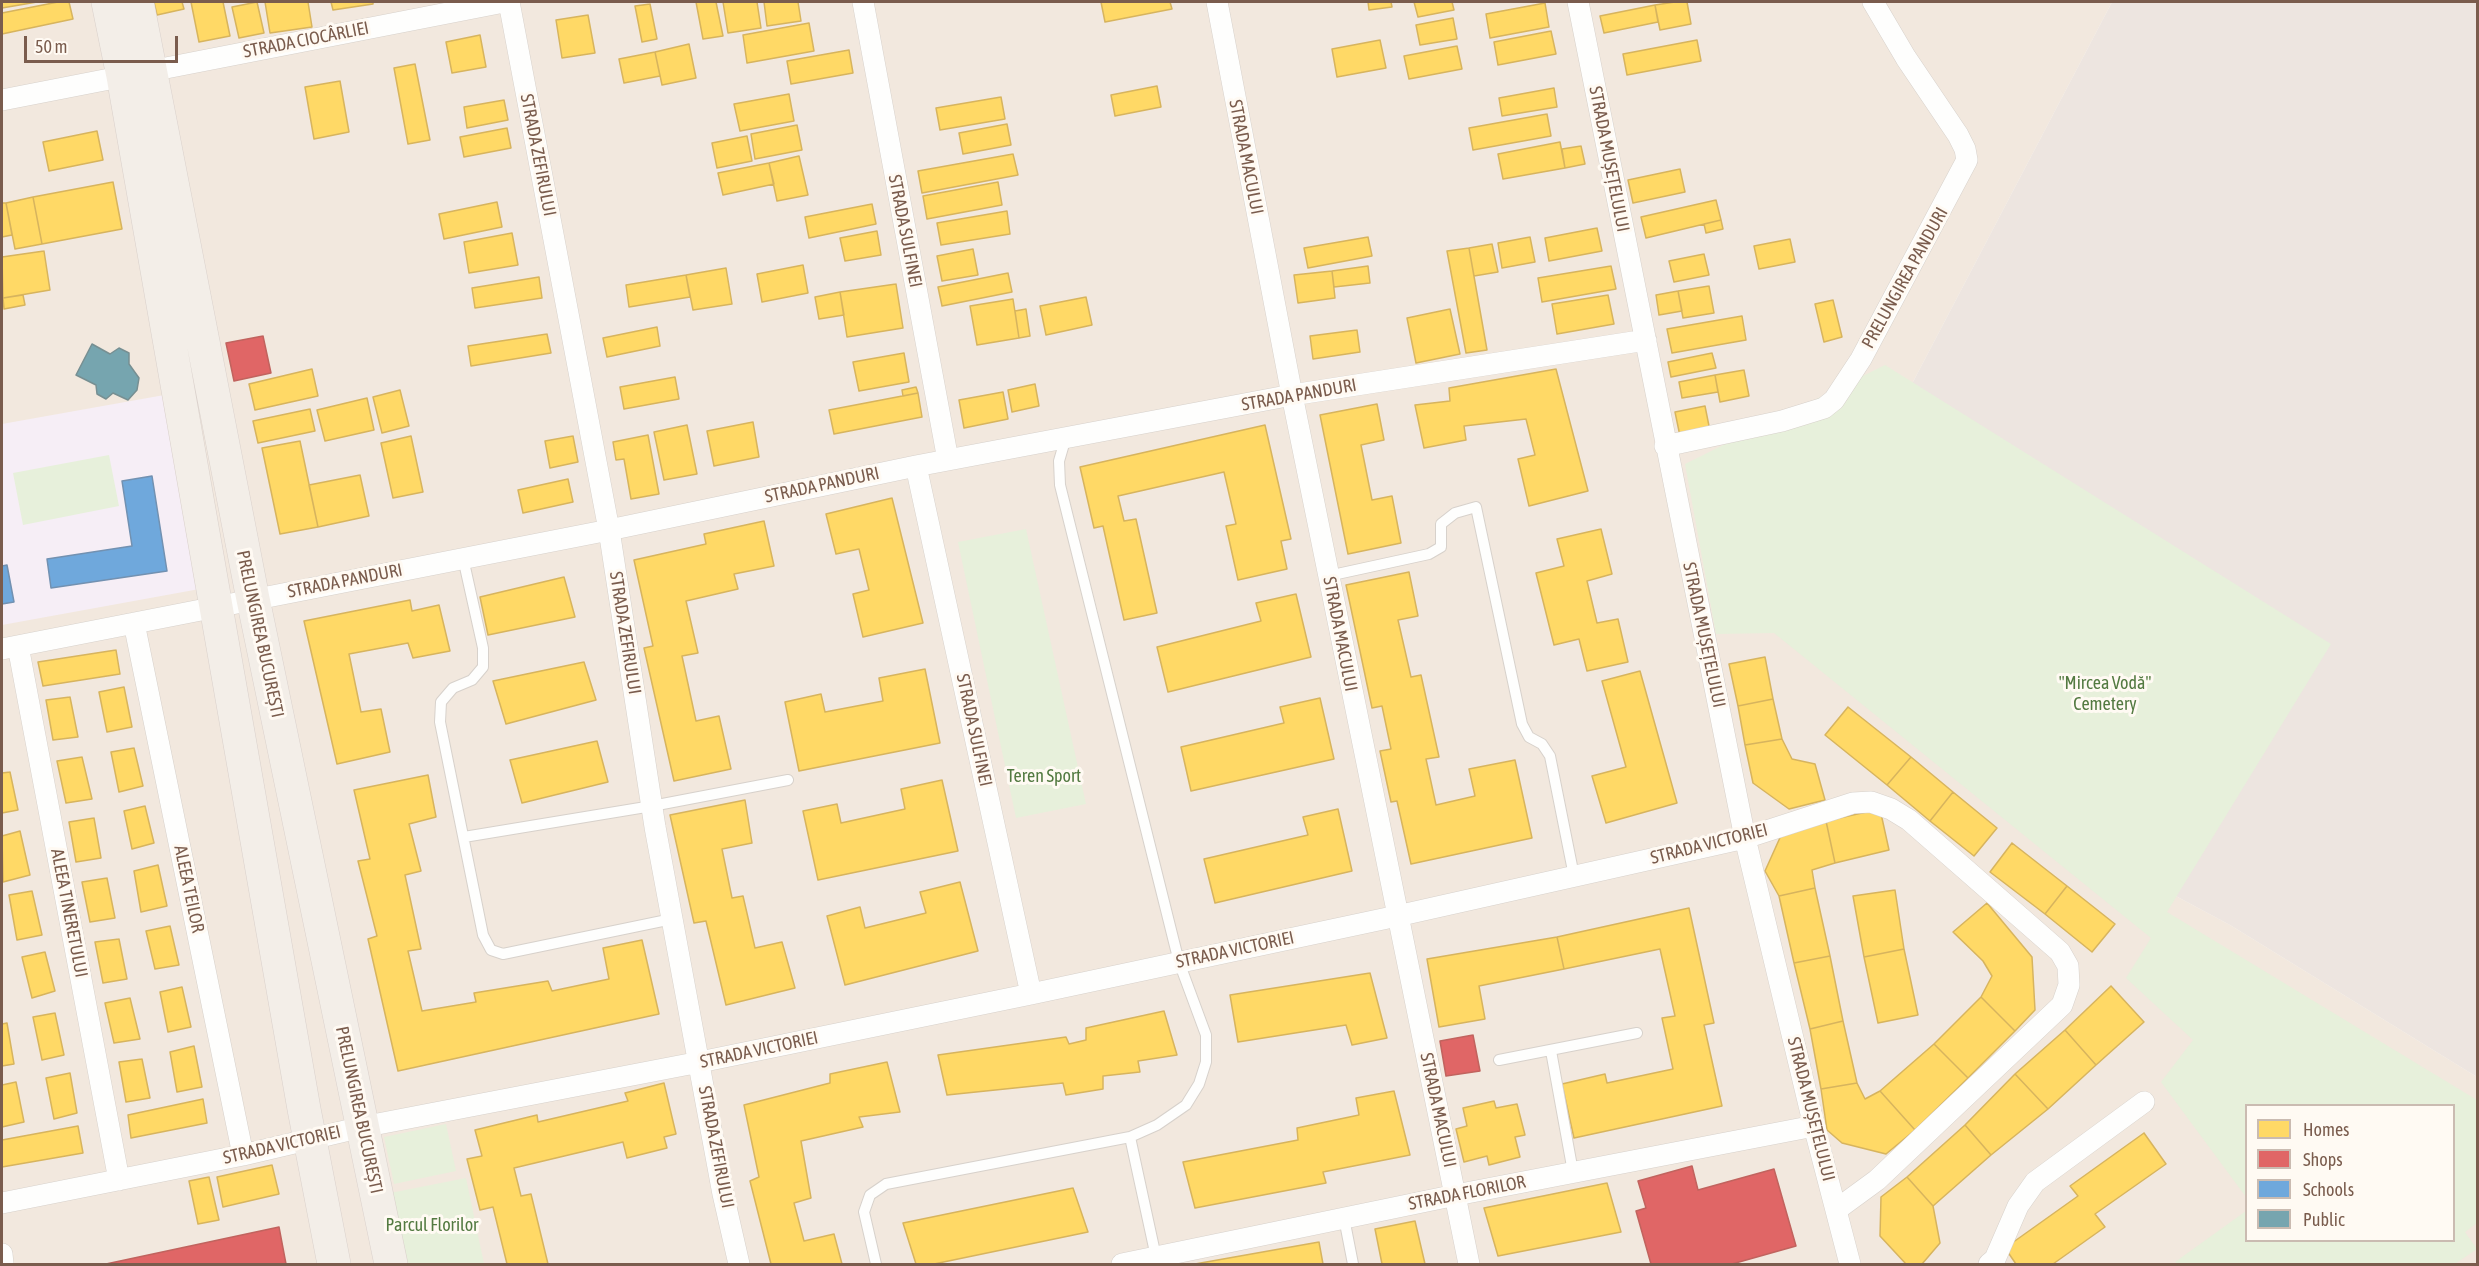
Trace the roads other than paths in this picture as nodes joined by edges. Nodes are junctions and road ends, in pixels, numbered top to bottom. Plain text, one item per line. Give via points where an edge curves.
1 (108, 2) edge
2 (137, 2) edge
3 (504, 2) edge
4 (509, 2) edge
5 (862, 2) edge
6 (1217, 2) edge
7 (1578, 2) edge
8 (1873, 2) edge
9 (137, 73) junction
10 (2, 100) edge
11 (1646, 340) junction
12 (1292, 395) junction
13 (1066, 437) junction
14 (1665, 446) junction
15 (948, 460) junction
16 (916, 466) junction
17 (609, 530) junction
18 (463, 558) junction
19 (1328, 576) junction
20 (253, 599) junction
21 (215, 606) junction
22 (134, 623) junction
23 (10, 647) edge
24 (788, 780) dead end
25 (652, 806) junction
26 (464, 837) junction
27 (1745, 838) junction
28 (1574, 876) junction
29 (1397, 916) junction
30 (672, 919) junction
31 (1179, 962) junction
32 (1031, 994) junction
33 (1637, 1033) dead end
34 (1551, 1051) junction
35 (1499, 1060) dead end
36 (700, 1062) junction
37 (2144, 1102) dead end
38 (1814, 1125) junction
39 (362, 1127) junction
40 (1130, 1137) junction
41 (309, 1140) junction
42 (243, 1155) junction
43 (1573, 1172) junction
44 (119, 1180) junction
45 (1456, 1195) junction
46 (2, 1203) edge
47 (1836, 1209) junction
48 (1344, 1218) junction
49 (2, 1254) edge
50 (1156, 1257) junction
51 (1995, 1263) edge
52 (3, 1264) edge
53 (334, 1264) edge
54 (391, 1264) edge
55 (740, 1264) edge
56 (876, 1264) edge
57 (1122, 1264) edge
58 (1353, 1264) edge
59 (1469, 1264) edge
60 (1850, 1264) edge

1 - 9 main road, PRELUNGIREA BUCUREȘTI
2 - 9 main road, PRELUNGIREA BUCUREȘTI
3 - 9 street, STRADA CIOCÂRLIEI
4 - 17 street, STRADA ZEFIRULUI
5 - 15 street, STRADA SULFINEI
6 - 12 street, STRADA MACULUI
7 - 11 street, STRADA MUȘEȚELULUI
8 - 14 street, PRELUNGIREA PANDURI via 1958,135 1967,160 1861,359 1834,400 1824,408 1782,421
9 - 10 street, STRADA CIOCÂRLIEI
9 - 20 main road, PRELUNGIREA BUCUREȘTI
9 - 21 main road, PRELUNGIREA BUCUREȘTI
11 - 12 street, STRADA PANDURI
11 - 14 street, STRADA MUȘEȚELULUI
12 - 13 street, STRADA PANDURI
12 - 19 street, STRADA MACULUI
13 - 15 street, STRADA PANDURI
13 - 31 lane via 1059,461 1060,485
14 - 27 street, STRADA MUȘEȚELULUI
15 - 16 street, STRADA PANDURI
16 - 17 street, STRADA PANDURI
16 - 32 street, STRADA SULFINEI
17 - 18 street, STRADA PANDURI
17 - 25 street, STRADA ZEFIRULUI
18 - 20 street, STRADA PANDURI
18 - 26 lane via 483,648 483,667 472,680 453,688 441,702 440,722
19 - 28 lane via 1429,554 1441,547 1441,524 1455,513 1476,507 1522,724 1529,737 1542,744 1550,756
19 - 29 street, STRADA MACULUI
20 - 21 street, STRADA PANDURI
20 - 39 main road, PRELUNGIREA BUCUREȘTI
21 - 22 street, STRADA PANDURI
21 - 41 main road, PRELUNGIREA BUCUREȘTI
22 - 23 street, STRADA PANDURI
22 - 42 street, ALEEA TEILOR
23 - 44 street, ALEEA TINERETULUI
24 - 25 lane
25 - 26 lane
25 - 30 street, STRADA ZEFIRULUI
26 - 30 lane via 483,935 490,950 503,954
27 - 28 street, STRADA VICTORIEI
27 - 38 street, STRADA MUȘEȚELULUI
27 - 47 street, STRADA VICTORIEI via 1853,803 1871,802 1891,809 1909,820 2060,952 2068,966 2069,985 2062,1005 1876,1180
28 - 29 street, STRADA VICTORIEI
29 - 31 street, STRADA VICTORIEI
29 - 45 street, STRADA MACULUI
30 - 36 street, STRADA ZEFIRULUI
31 - 32 street, STRADA VICTORIEI
31 - 40 lane via 1206,1035 1206,1062 1186,1105
32 - 36 street, STRADA VICTORIEI
33 - 34 lane
34 - 35 lane
34 - 43 lane
36 - 39 street, STRADA VICTORIEI
36 - 55 street, STRADA ZEFIRULUI via 723,1194
37 - 51 street via 2035,1182 2018,1206
38 - 43 street, STRADA FLORILOR
38 - 47 street, STRADA MUȘEȚELULUI
39 - 41 street, STRADA VICTORIEI
39 - 54 main road, PRELUNGIREA BUCUREȘTI
40 - 50 lane
40 - 56 lane via 886,1184 870,1195 864,1212
41 - 42 street, STRADA VICTORIEI
41 - 53 main road, PRELUNGIREA BUCUREȘTI
42 - 44 street, STRADA VICTORIEI
43 - 45 street, STRADA FLORILOR
44 - 46 street, STRADA VICTORIEI
45 - 48 street, STRADA FLORILOR
45 - 59 street, STRADA MACULUI
47 - 60 street, STRADA MUȘEȚELULUI
48 - 50 street, STRADA FLORILOR
48 - 58 lane
49 - 52 street
50 - 57 street, STRADA FLORILOR

